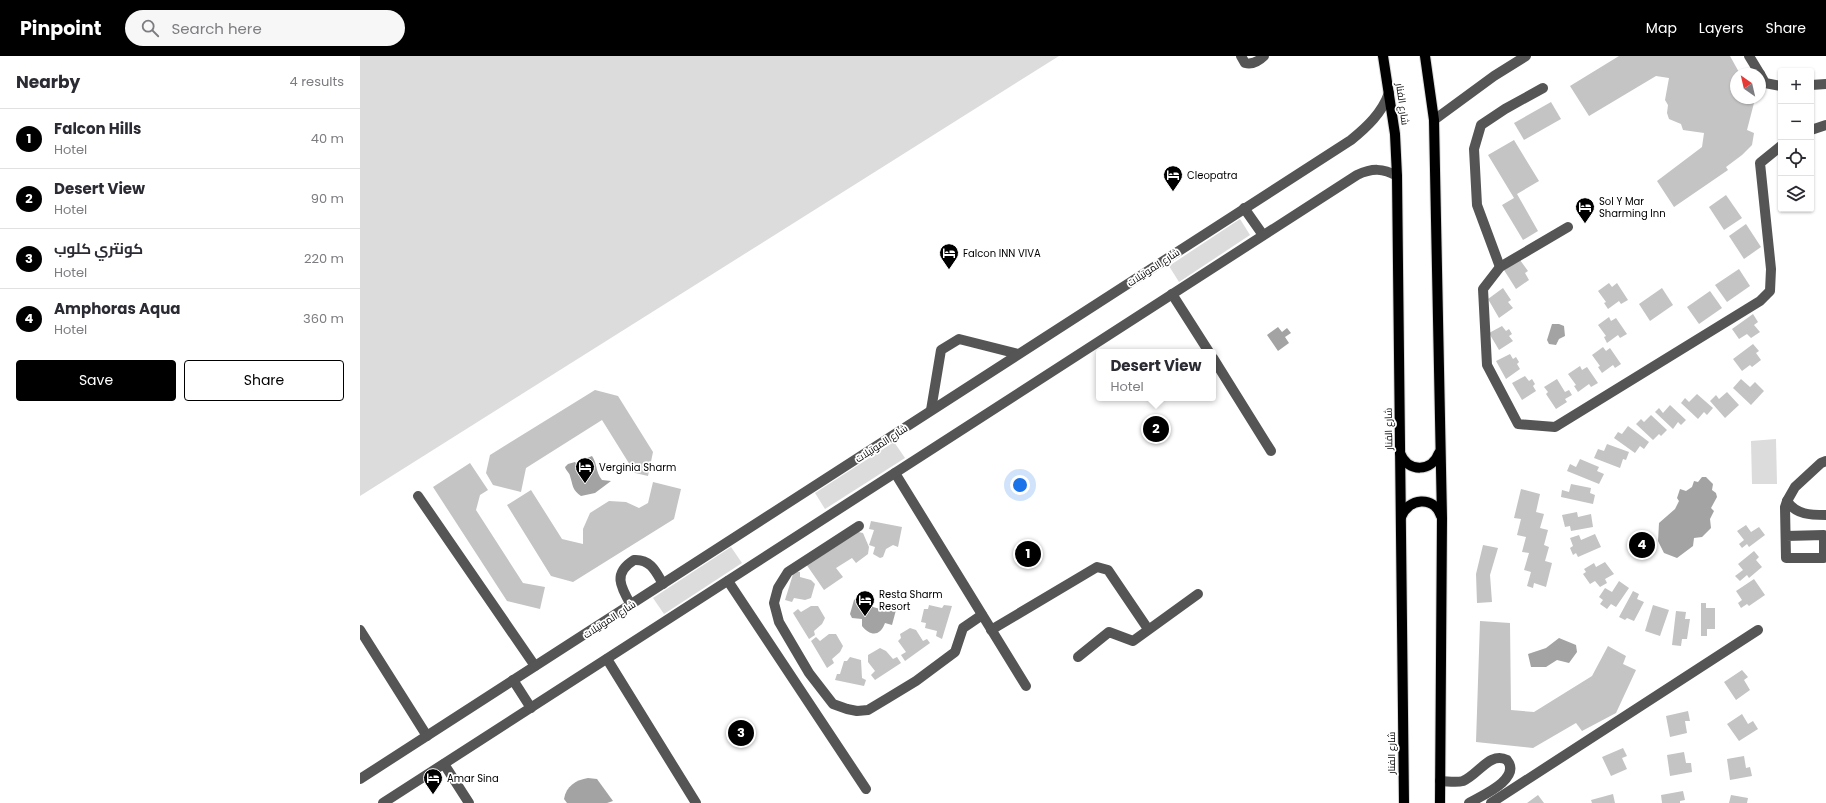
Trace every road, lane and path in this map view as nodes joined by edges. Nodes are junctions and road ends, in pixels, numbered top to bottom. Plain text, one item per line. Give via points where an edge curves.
1 (1241, 56) edge
2 (1264, 56) edge
3 (1383, 56) edge
4 (1425, 56) edge
5 (1526, 56) edge
6 (1749, 56) edge
7 (1756, 68) edge
8 (1766, 83) edge
9 (1826, 84) edge
10 (1778, 85) edge
11 (1814, 85) edge
12 (1543, 88) dead end
13 (1389, 93) junction
14 (1434, 120) junction
15 (1826, 125) edge
16 (1814, 129) edge
17 (1778, 148) edge
18 (1397, 176) junction
19 (1244, 208) junction
20 (1568, 227) dead end
21 (1263, 236) junction
22 (1500, 267) junction
23 (1172, 294) junction
24 (1207, 349) edge
25 (1018, 354) junction
26 (1216, 363) edge
27 (931, 410) junction
28 (1271, 451) dead end
29 (1440, 452) junction
30 (1400, 453) junction
31 (1826, 461) edge
32 (895, 473) junction
33 (418, 496) dead end
34 (1787, 501) junction
35 (1826, 515) edge
36 (1401, 517) junction
37 (1442, 518) junction
38 (859, 526) dead end
39 (1786, 536) dead end
40 (728, 581) junction
41 (663, 584) junction
42 (1198, 594) dead end
43 (631, 605) junction
44 (982, 615) junction
45 (1148, 629) junction
46 (360, 630) edge
47 (991, 630) junction
48 (1758, 630) dead end
49 (1078, 657) dead end
50 (607, 659) junction
51 (535, 666) junction
52 (513, 680) junction
53 (1026, 686) dead end
54 (531, 708) junction
55 (427, 736) junction
56 (444, 764) junction
57 (360, 779) edge
58 (1440, 781) junction
59 (866, 789) dead end
60 (384, 803) edge
61 (469, 803) edge
62 (696, 803) edge
63 (1404, 803) edge
64 (1440, 803) edge
65 (1469, 803) edge
66 (1491, 803) edge

1 - 2 street via 1245,63 1249,64
3 - 13 main road, شارع الفنار
4 - 14 main road
5 - 14 street
6 - 7 street
8 - 10 street
9 - 11 street
12 - 22 street via 1481,125 1474,149 1477,204
13 - 18 main road, شارع الفنار via 1395,134
13 - 19 street, شارع الموتيلات via 1380,111 1361,131
14 - 29 main road
15 - 16 street
17 - 22 street via 1760,163 1771,270 1770,292 1760,301 1554,427 1518,424 1487,365 1483,289
18 - 21 street via 1380,169 1357,175
18 - 30 main road, شارع الفنار
19 - 21 street
19 - 25 street, شارع الموتيلات
20 - 22 street
21 - 23 street
23 - 24 street
23 - 32 street
25 - 27 street, شارع الموتيلات
25 - 27 street via 959,339 941,350
26 - 28 street
27 - 41 street, شارع الموتيلات
29 - 30 main road via 1430,465 1420,468 1410,466
29 - 37 main road
30 - 36 main road, شارع الفنار
31 - 34 street via 1795,487
32 - 40 street
32 - 44 street
33 - 51 street
34 - 35 street via 1792,508 1806,514
34 - 39 street
36 - 37 main road via 1406,507 1422,501 1432,504
36 - 63 main road, شارع الفنار
37 - 58 main road
38 - 44 street via 788,572 778,588 774,604 780,622 809,672 833,704 847,709 868,710 955,652 963,628
40 - 50 street
40 - 59 street
41 - 43 street, شارع الموتيلات
41 - 43 street via 654,569 646,562 634,560 624,566 620,581
42 - 45 street
43 - 51 street, شارع الموتيلات
44 - 47 street
45 - 47 street via 1108,570 1097,567
45 - 49 street via 1133,640 1109,632
46 - 55 street
47 - 53 street
48 - 66 street
50 - 54 street
50 - 62 street
51 - 52 street, شارع الموتيلات
52 - 54 street
52 - 55 street, شارع الموتيلات
54 - 56 street
55 - 57 street, شارع الموتيلات
56 - 60 street
56 - 61 street
58 - 64 main road
58 - 65 street via 1462,781 1493,759 1507,760 1510,771 1504,782

